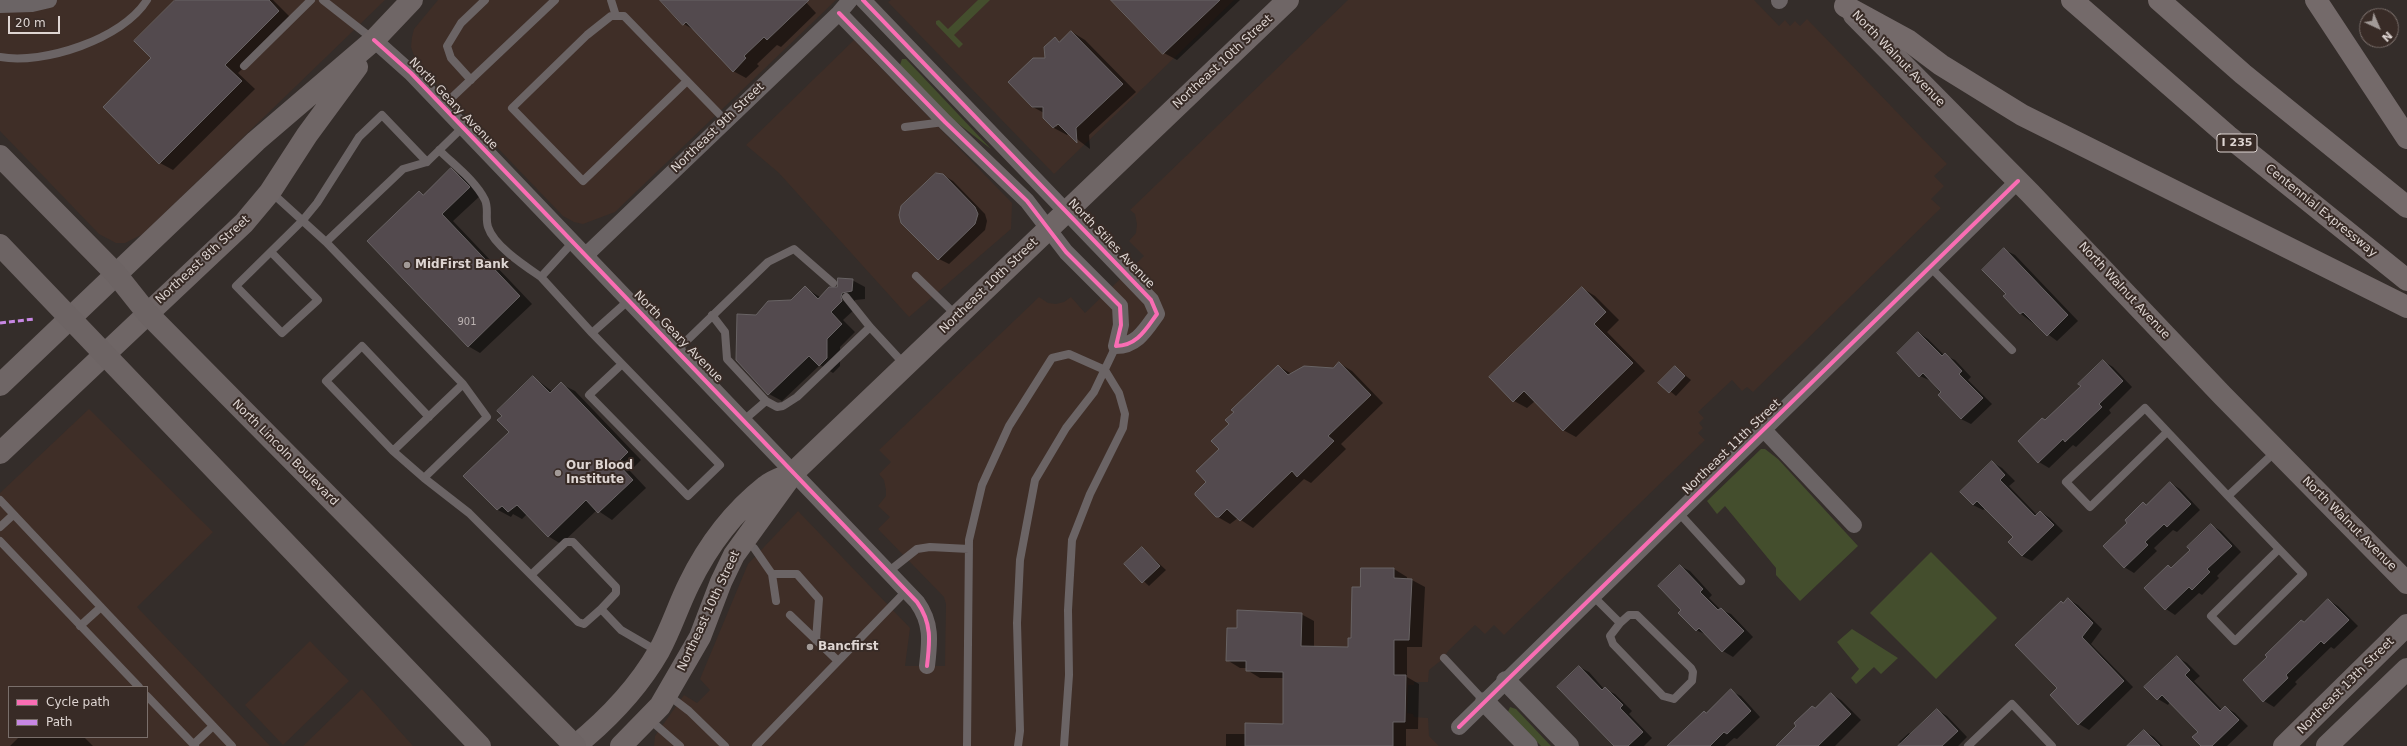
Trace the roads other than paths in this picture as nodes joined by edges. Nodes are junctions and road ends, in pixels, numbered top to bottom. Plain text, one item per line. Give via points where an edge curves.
1 (49, 0) edge
2 (147, 0) edge
3 (312, 0) edge
4 (323, 0) edge
5 (412, 0) edge
6 (485, 0) edge
7 (555, 0) edge
8 (611, 0) edge
9 (850, 0) edge
10 (863, 0) edge
11 (1288, 0) edge
12 (2072, 0) edge
13 (2159, 0) edge
14 (2316, 0) edge
15 (1843, 3) edge
16 (0, 4) edge
17 (839, 13) junction
18 (616, 16) junction
19 (374, 40) junction
20 (0, 57) edge
21 (244, 66) dead end
22 (471, 80) junction
23 (687, 81) junction
24 (443, 106) junction
25 (726, 121) junction
26 (945, 122) junction
27 (463, 127) junction
28 (905, 127) dead end
29 (2407, 138) edge
30 (439, 150) junction
31 (0, 156) edge
32 (427, 162) junction
33 (2018, 181) junction
34 (270, 192) junction
35 (2407, 206) edge
36 (1066, 212) junction
37 (303, 220) junction
38 (1048, 228) junction
39 (326, 242) junction
40 (573, 242) junction
41 (0, 245) edge
42 (271, 252) junction
43 (586, 255) junction
44 (1930, 267) junction
45 (116, 274) junction
46 (916, 276) dead end
47 (542, 277) junction
48 (2407, 280) edge
49 (833, 283) dead end
50 (846, 297) dead end
51 (629, 300) junction
52 (2407, 307) edge
53 (147, 313) junction
54 (712, 315) junction
55 (957, 317) junction
56 (70, 319) junction
57 (870, 327) junction
58 (592, 333) junction
59 (1116, 346) junction
60 (677, 350) junction
61 (2012, 350) dead end
62 (103, 354) junction
63 (622, 364) junction
64 (906, 365) junction
65 (1104, 370) junction
66 (463, 384) junction
67 (0, 385) edge
68 (766, 401) junction
69 (429, 417) junction
70 (744, 420) junction
71 (1764, 430) junction
72 (2167, 432) junction
73 (2276, 450) junction
74 (393, 451) junction
75 (0, 453) edge
76 (794, 472) junction
77 (424, 478) junction
78 (2228, 496) junction
79 (0, 500) edge
80 (1679, 513) junction
81 (13, 514) junction
82 (1854, 525) dead end
83 (0, 527) edge
84 (0, 541) edge
85 (744, 541) junction
86 (969, 549) junction
87 (2279, 549) junction
88 (888, 572) junction
89 (772, 574) junction
90 (531, 575) junction
91 (1741, 581) dead end
92 (2407, 583) edge
93 (906, 591) junction
94 (1594, 596) junction
95 (776, 601) dead end
96 (101, 607) junction
97 (601, 609) junction
98 (790, 615) dead end
99 (1620, 623) junction
100 (2407, 625) edge
101 (80, 626) junction
102 (816, 640) junction
103 (659, 652) junction
104 (1444, 658) dead end
105 (838, 661) junction
106 (927, 666) dead end
107 (2407, 669) edge
108 (1506, 681) junction
109 (138, 686) edge
110 (667, 694) junction
111 (148, 697) edge
112 (1485, 702) junction
113 (648, 718) junction
114 (213, 726) junction
115 (1459, 727) dead end
116 (195, 745) edge
117 (232, 746) edge
118 (480, 746) edge
119 (575, 746) edge
120 (621, 746) edge
121 (680, 746) edge
122 (725, 746) edge
123 (756, 746) edge
124 (967, 746) edge
125 (1018, 746) edge
126 (1064, 746) edge
127 (1528, 746) edge
128 (1568, 746) edge
129 (1968, 746) edge
130 (2052, 746) edge
131 (2284, 746) edge
132 (2327, 746) edge

1 - 16 street via 32,4
2 - 20 lane via 130,19 104,36 69,51 27,59
3 - 21 lane
4 - 19 lane
5 - 19 main road, Northeast 8th Street
6 - 22 lane via 461,23 447,46 451,58
7 - 22 lane
8 - 18 lane
9 - 17 street, Northeast 9th Street
10 - 36 street, North Stiles Avenue
11 - 36 main road, Northeast 10th Street
12 - 48 highway, Centennial Expressway / I 235 via 2228,136
13 - 35 highway via 2244,74
14 - 29 highway
15 - 33 main road, North Walnut Avenue
15 - 52 highway via 1909,41 1941,65 2022,115
17 - 25 street, Northeast 9th Street
17 - 26 street
18 - 23 lane via 624,16
18 - 23 lane via 611,16 587,35 512,108 583,181
19 - 24 street, North Geary Avenue
19 - 34 main road, Northeast 8th Street via 307,134
19 - 45 main road, Northeast 8th Street via 256,140
22 - 24 lane
23 - 25 lane
24 - 27 street, North Geary Avenue
25 - 43 street, Northeast 9th Street
26 - 28 lane
26 - 38 street via 1027,201
27 - 30 lane
27 - 40 street, North Geary Avenue
30 - 32 lane
30 - 47 lane via 464,173 484,198 487,204 487,227 492,236 518,261
31 - 45 main road, North Lincoln Boulevard
32 - 37 lane via 382,115 358,137 317,203
32 - 39 lane via 403,169
33 - 44 street, Northeast 11th Street
33 - 73 main road, North Walnut Avenue
34 - 37 lane
34 - 53 main road, Northeast 8th Street via 244,223
36 - 38 main road, Northeast 10th Street
36 - 59 street, North Stiles Avenue via 1151,300 1158,312 1140,337 1126,346
37 - 39 lane
37 - 42 lane
38 - 55 main road, Northeast 10th Street
38 - 59 street via 1066,252 1120,306 1121,325
39 - 66 lane
40 - 43 street, North Geary Avenue
40 - 47 lane
41 - 56 main road
42 - 42 lane via 236,286 282,333 318,300
43 - 51 street, North Geary Avenue
44 - 61 lane
44 - 71 street, Northeast 11th Street
45 - 53 main road, North Lincoln Boulevard
45 - 56 main road, Northeast 8th Street
46 - 55 lane
47 - 58 lane
49 - 54 lane via 794,249 768,262
50 - 57 lane
51 - 58 lane
51 - 60 street, North Geary Avenue
53 - 62 main road, Northeast 8th Street
53 - 119 main road, North Lincoln Boulevard
54 - 60 lane
54 - 68 lane via 725,332 727,359
55 - 64 main road, Northeast 10th Street
56 - 62 main road
56 - 67 main road, Northeast 8th Street
57 - 64 lane
57 - 68 lane via 797,397 776,407
58 - 63 lane
59 - 65 lane
60 - 70 street, North Geary Avenue
62 - 75 main road, Northeast 8th Street
62 - 118 main road
63 - 63 lane via 720,465 688,496 589,395
64 - 76 main road, Northeast 10th Street
65 - 86 lane via 1069,354 1052,358 1009,426 982,485
65 - 125 lane via 1094,392 1066,428 1035,480 1020,560 1017,623 1020,724
65 - 126 lane via 1119,393 1125,414 1123,428 1090,494 1072,540 1068,610 1069,675
66 - 69 lane
66 - 77 lane via 488,417
68 - 70 lane
69 - 74 lane
69 - 74 lane via 362,346 326,381
70 - 76 street, North Geary Avenue
71 - 80 street, Northeast 11th Street
71 - 82 street
72 - 72 lane via 2145,408 2066,482 2090,507
72 - 78 lane
73 - 78 lane
73 - 92 main road, North Walnut Avenue
74 - 77 lane
76 - 85 main road, Northeast 10th Street
76 - 88 street, North Geary Avenue
76 - 103 main road, Northeast 10th Street via 767,486 722,530 689,584
77 - 90 lane via 468,513
78 - 87 lane
79 - 81 lane
80 - 91 lane
80 - 94 street, Northeast 11th Street
81 - 83 lane
81 - 96 lane
84 - 101 lane
85 - 89 lane via 754,548
85 - 110 main road, Northeast 10th Street via 721,582 700,637
86 - 88 lane via 917,549
86 - 124 lane
87 - 87 lane via 2303,574 2235,641 2211,616
88 - 93 street, North Geary Avenue
89 - 95 lane
89 - 102 lane via 797,574 819,599
90 - 97 lane via 578,622 584,624
90 - 97 lane via 566,542 573,542 616,588 616,593
93 - 105 lane
93 - 106 street, North Geary Avenue via 922,609 929,625
94 - 99 lane
94 - 108 street, Northeast 11th Street
96 - 101 lane
96 - 114 lane
97 - 103 lane via 621,630
98 - 102 lane
99 - 99 lane via 1629,615 1637,614 1691,668 1692,681 1674,699 1664,696 1612,644 1610,636
100 - 131 main road, Northeast 13th Street
101 - 109 lane
102 - 105 lane
103 - 119 main road, Northeast 10th Street via 629,695
104 - 112 lane
105 - 123 lane
107 - 132 main road
108 - 112 street, Northeast 11th Street
108 - 128 street
110 - 113 main road, Northeast 10th Street
110 - 122 lane via 689,711
111 - 116 lane
112 - 115 street, Northeast 11th Street
112 - 127 street
113 - 120 main road, Northeast 10th Street
113 - 121 lane
114 - 116 lane
114 - 117 lane
129 - 130 lane via 2012,704

